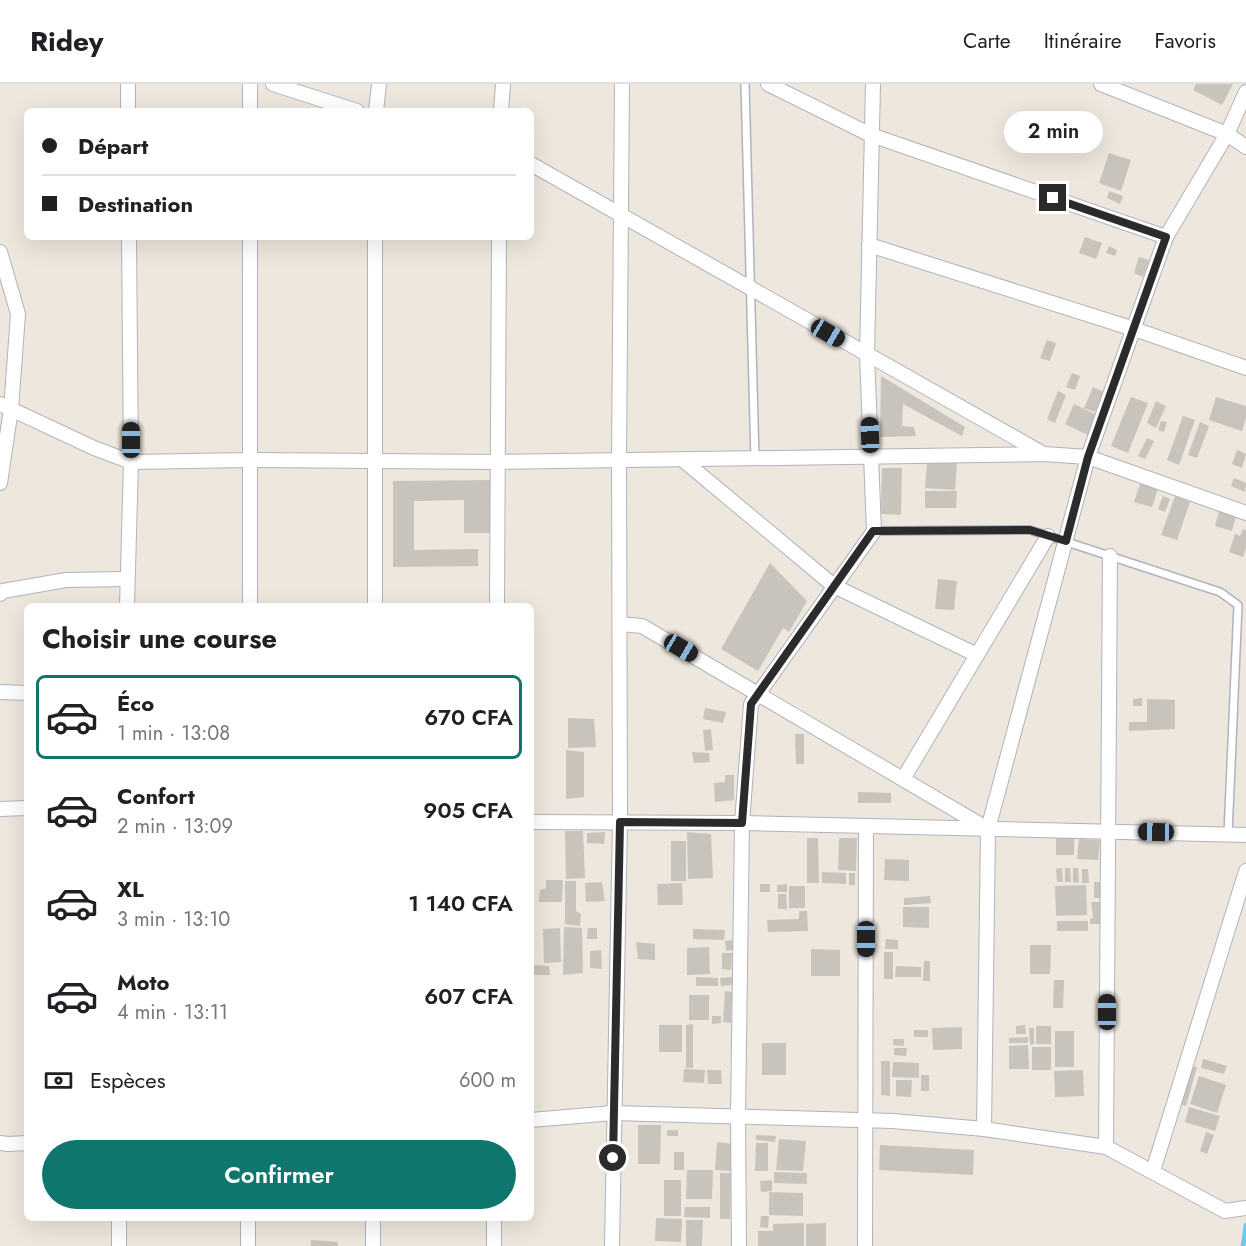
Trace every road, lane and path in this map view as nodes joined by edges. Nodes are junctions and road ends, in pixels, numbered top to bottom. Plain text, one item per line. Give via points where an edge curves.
1 (128, 84) edge
2 (250, 84) edge
3 (273, 84) edge
4 (379, 84) edge
5 (503, 84) edge
6 (622, 84) edge
7 (745, 84) edge
8 (768, 84) edge
9 (873, 84) edge
10 (1101, 84) edge
11 (1246, 93) edge
12 (128, 108) edge
13 (250, 108) edge
14 (348, 108) edge
15 (376, 108) edge
16 (501, 108) edge
17 (1227, 134) junction
18 (871, 135) junction
19 (1246, 147) edge
20 (534, 166) edge
21 (621, 215) junction
22 (1166, 237) junction
23 (129, 240) edge
24 (250, 240) edge
25 (375, 240) edge
26 (499, 240) edge
27 (869, 245) junction
28 (0, 252) edge
29 (749, 287) junction
30 (1134, 328) junction
31 (867, 356) junction
32 (1246, 368) edge
33 (6, 406) edge
34 (1044, 454) junction
35 (870, 455) junction
36 (1088, 457) junction
37 (619, 459) junction
38 (755, 459) junction
39 (250, 460) junction
40 (683, 460) junction
41 (375, 461) junction
42 (131, 462) junction
43 (498, 462) junction
44 (0, 483) edge
45 (1246, 513) edge
46 (873, 531) junction
47 (1048, 536) junction
48 (1066, 541) junction
49 (1110, 556) junction
50 (128, 579) junction
51 (834, 586) junction
52 (0, 594) edge
53 (127, 603) edge
54 (250, 603) edge
55 (375, 603) edge
56 (497, 603) edge
57 (620, 624) junction
58 (977, 655) junction
59 (0, 692) edge
60 (24, 693) edge
61 (758, 694) junction
62 (903, 779) junction
63 (24, 808) edge
64 (0, 809) edge
65 (534, 822) edge
66 (620, 822) junction
67 (742, 823) junction
68 (866, 826) junction
69 (988, 829) junction
70 (1108, 831) junction
71 (1228, 834) junction
72 (1246, 835) edge
73 (1246, 871) edge
74 (613, 1113) junction
75 (738, 1117) junction
76 (534, 1120) edge
77 (865, 1120) junction
78 (984, 1129) junction
79 (0, 1143) edge
80 (24, 1143) edge
81 (1106, 1147) junction
82 (1153, 1171) junction
83 (1246, 1208) edge
84 (119, 1221) edge
85 (248, 1221) edge
86 (374, 1221) edge
87 (494, 1221) edge
88 (119, 1246) edge
89 (248, 1246) edge
90 (373, 1246) edge
91 (494, 1246) edge
92 (612, 1246) edge
93 (739, 1246) edge
94 (865, 1246) edge

1 - 12 street
2 - 13 street
3 - 14 street
4 - 15 street
5 - 16 street
6 - 21 street
7 - 29 lane
8 - 18 street
9 - 18 street
10 - 17 street
11 - 17 street
17 - 19 street
17 - 22 street
18 - 22 street
18 - 27 street
20 - 21 street
21 - 29 street
21 - 37 street
22 - 30 street
23 - 42 street
24 - 39 street
25 - 41 street
26 - 43 street
27 - 30 street
27 - 31 street
28 - 33 street via 18,314
29 - 31 street
29 - 38 lane
30 - 32 street
30 - 36 street
31 - 34 street
31 - 35 street
33 - 42 street
33 - 44 street
34 - 35 street
34 - 36 street
35 - 38 street
35 - 46 street
36 - 45 street
36 - 48 street
37 - 40 street
37 - 43 street
37 - 57 street
38 - 40 street
39 - 41 street
39 - 42 street
39 - 54 street
40 - 51 street
41 - 43 street
41 - 55 street
42 - 50 street
43 - 56 street
46 - 47 lane via 1030,530
46 - 51 street
47 - 48 lane
47 - 58 street
48 - 49 lane
48 - 69 street
49 - 70 street
49 - 71 lane via 1220,592 1238,605
50 - 52 street via 66,580
50 - 53 street
51 - 58 street
51 - 61 street
57 - 61 street via 642,626
57 - 66 street
58 - 62 street
59 - 60 street
61 - 62 street
61 - 67 street via 751,704
62 - 69 street
63 - 64 street
65 - 66 street
66 - 67 street
66 - 74 street
67 - 68 street
67 - 75 street
68 - 69 street
68 - 77 street
69 - 70 street
69 - 78 street
70 - 71 street
70 - 81 street
71 - 72 street
73 - 82 street
74 - 75 street
74 - 76 street
74 - 92 street
75 - 77 street
75 - 93 street
77 - 78 street
77 - 94 street
78 - 81 street
79 - 80 street
81 - 82 street
82 - 83 street via 1225,1211
84 - 88 street
85 - 89 street
86 - 90 street
87 - 91 street

